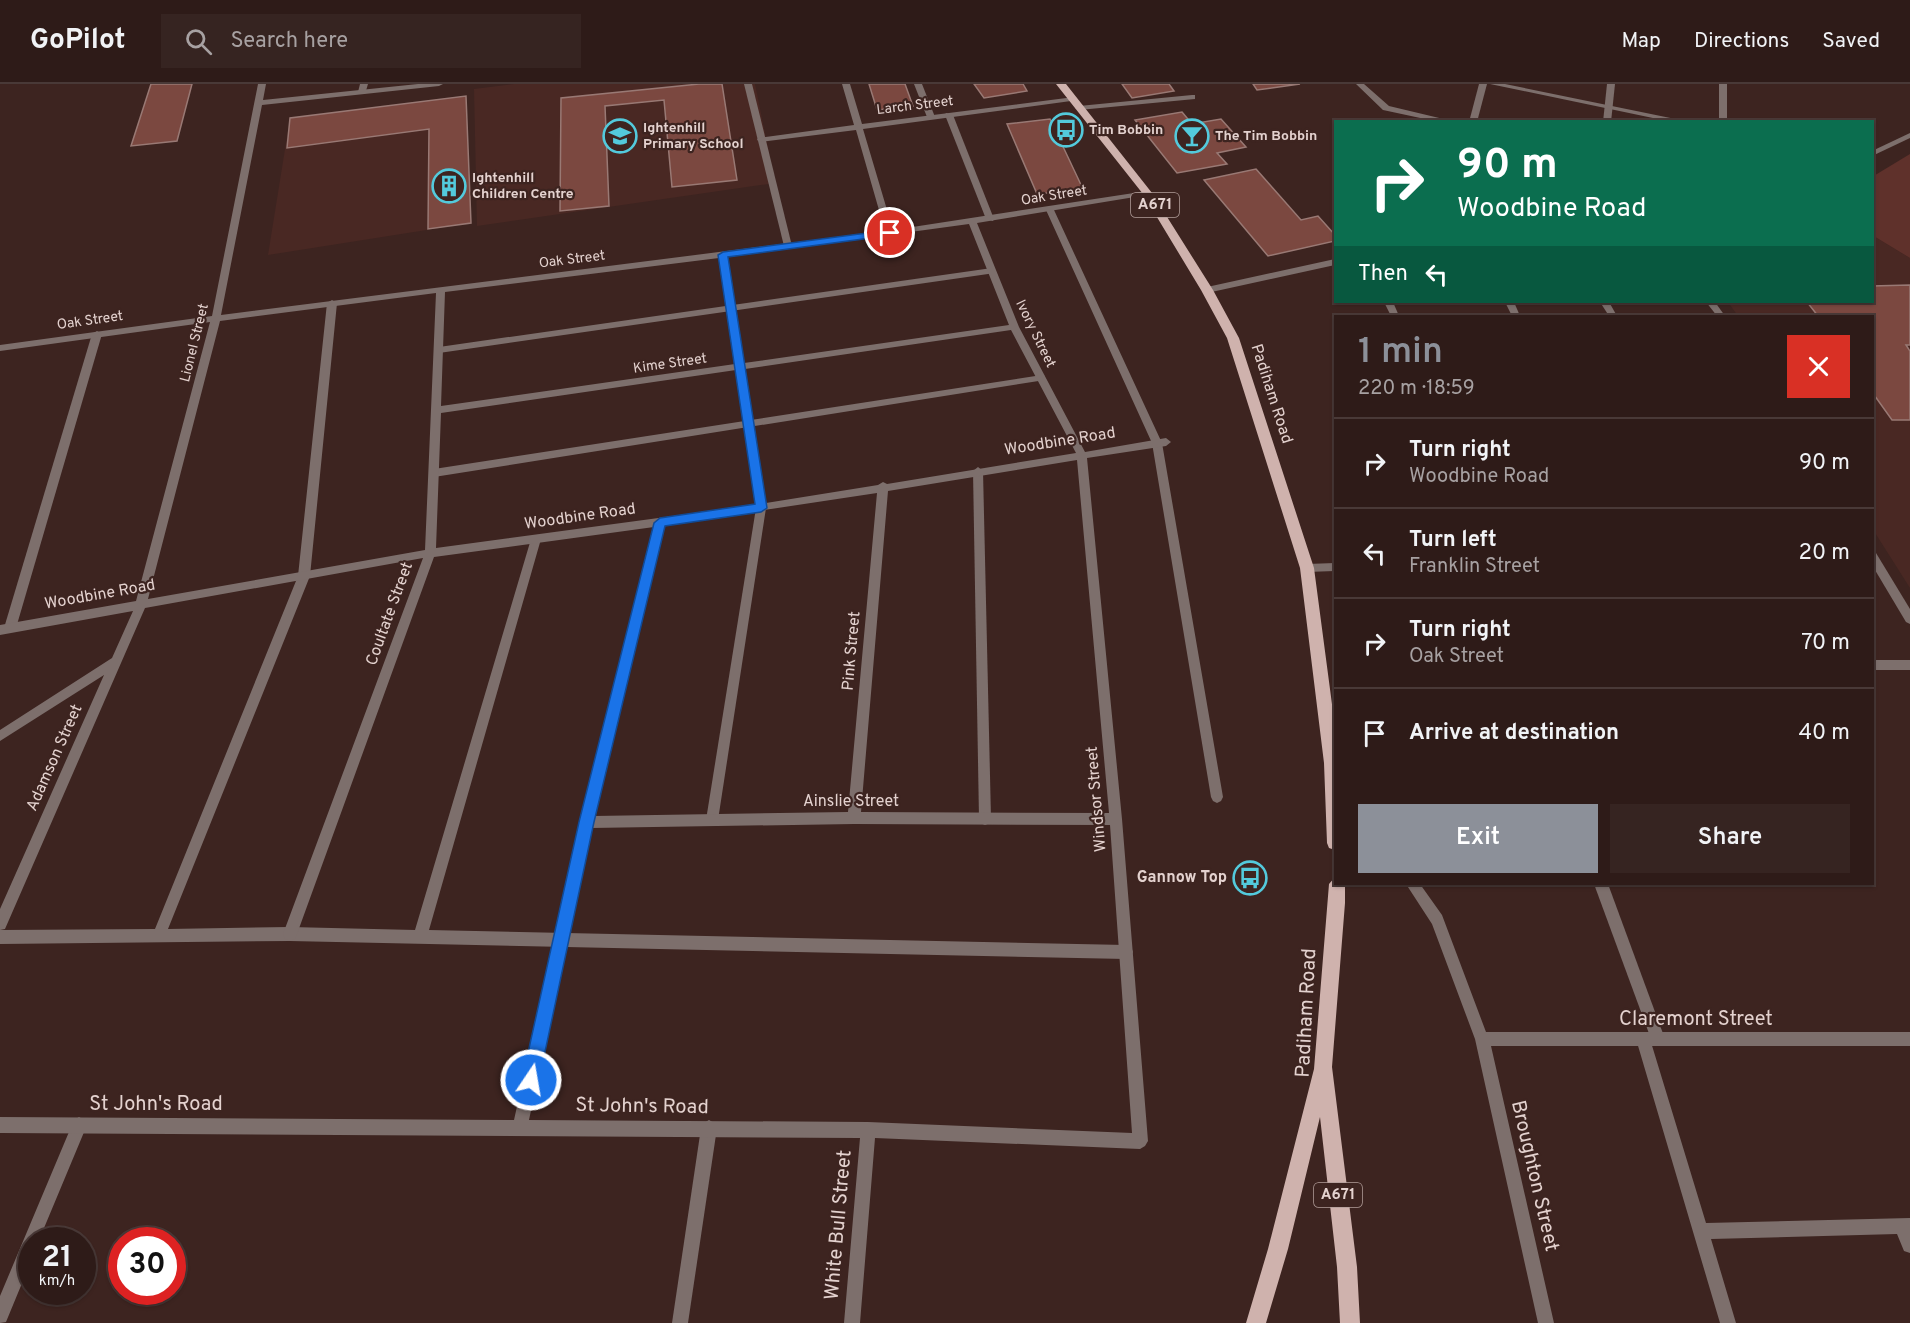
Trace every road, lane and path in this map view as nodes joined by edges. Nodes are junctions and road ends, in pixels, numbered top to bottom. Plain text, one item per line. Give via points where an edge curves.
1 (262, 84) edge
2 (438, 84) edge
3 (748, 84) edge
4 (846, 84) edge
5 (918, 84) edge
6 (1061, 84) edge
7 (1360, 84) edge
8 (1483, 84) edge
9 (1494, 84) edge
10 (1611, 84) edge
11 (1723, 84) edge
12 (363, 88) edge
13 (1192, 98) dead end
14 (1071, 99) junction
15 (257, 103) junction
16 (1609, 107) junction
17 (1079, 108) junction
18 (949, 116) junction
19 (931, 117) junction
20 (1443, 120) edge
21 (1474, 120) edge
22 (1607, 120) edge
23 (1676, 120) edge
24 (1722, 120) edge
25 (860, 126) junction
26 (1910, 135) edge
27 (761, 140) junction
28 (1874, 153) edge
29 (1148, 193) junction
30 (1050, 210) junction
31 (990, 219) junction
32 (972, 221) junction
33 (890, 233) junction
34 (788, 246) junction
35 (723, 255) junction
36 (1334, 262) edge
37 (992, 271) junction
38 (441, 290) junction
39 (1207, 290) junction
40 (332, 303) junction
41 (731, 310) junction
42 (216, 317) junction
43 (1014, 327) junction
44 (97, 334) junction
45 (0, 348) edge
46 (439, 350) junction
47 (740, 368) junction
48 (1042, 378) junction
49 (437, 410) junction
50 (748, 424) junction
51 (1162, 443) junction
52 (1082, 455) junction
53 (978, 471) junction
54 (434, 473) junction
55 (884, 486) junction
56 (761, 508) junction
57 (660, 523) junction
58 (536, 539) junction
59 (430, 553) junction
60 (1874, 560) edge
61 (1334, 567) edge
62 (1307, 568) junction
63 (304, 576) junction
64 (141, 605) junction
65 (1910, 619) edge
66 (5, 629) edge
67 (117, 661) junction
68 (1874, 665) edge
69 (1910, 665) edge
70 (0, 736) edge
71 (1333, 765) edge
72 (1217, 797) dead end
73 (1334, 804) edge
74 (854, 818) junction
75 (985, 819) junction
76 (1116, 819) junction
77 (712, 820) junction
78 (586, 822) junction
79 (1337, 885) edge
80 (1414, 885) edge
81 (1601, 885) edge
82 (0, 924) edge
83 (290, 934) junction
84 (159, 935) junction
85 (0, 937) edge
86 (420, 937) junction
87 (561, 940) junction
88 (1126, 952) junction
89 (1482, 1039) junction
90 (1650, 1039) junction
91 (1910, 1039) edge
92 (1323, 1067) junction
93 (0, 1125) edge
94 (79, 1125) junction
95 (520, 1126) junction
96 (709, 1128) junction
97 (868, 1130) junction
98 (1140, 1141) joint
99 (1906, 1226) edge
100 (1700, 1231) junction
101 (1910, 1245) edge
102 (0, 1316) edge
103 (680, 1323) edge
104 (852, 1323) edge
105 (1256, 1323) edge
106 (1350, 1323) edge
107 (1546, 1323) edge
108 (1728, 1323) edge

1 - 15 street, Lionel Street
2 - 12 street
3 - 27 street
4 - 25 street
5 - 19 street
6 - 14 main road, Padiham Road / A671
7 - 20 street via 1386,108
8 - 21 street
9 - 16 street
10 - 16 street
11 - 24 street
12 - 15 street
13 - 17 street
14 - 17 main road, Padiham Road / A671
14 - 18 street, Larch Street
15 - 42 street, Lionel Street
16 - 22 street
16 - 23 street
17 - 29 main road, Padiham Road / A671
18 - 19 street, Larch Street
18 - 31 street
19 - 25 street, Larch Street
25 - 27 street, Larch Street
25 - 33 street
26 - 28 street
27 - 34 street
29 - 30 street, Oak Street
29 - 39 main road, Padiham Road / A671
30 - 31 street, Oak Street
30 - 51 street
31 - 32 street, Oak Street
32 - 33 street, Oak Street
32 - 37 street, Ivory Street
33 - 34 street, Oak Street
34 - 35 street, Oak Street
35 - 38 street, Oak Street
35 - 41 street
36 - 39 street
37 - 41 street
37 - 43 street, Ivory Street
38 - 40 street, Oak Street
38 - 46 street, Coultate Street
39 - 62 main road, Padiham Road / A671 via 1233,338
40 - 42 street, Oak Street
40 - 63 street
41 - 46 street
41 - 47 street
42 - 44 street, Oak Street
42 - 64 street, Lionel Street
43 - 47 street, Kime Street
43 - 48 street, Ivory Street
44 - 45 street, Oak Street
44 - 66 street
46 - 49 street, Coultate Street
47 - 49 street, Kime Street
47 - 50 street
48 - 50 street
48 - 52 street, Ivory Street
49 - 54 street, Coultate Street
50 - 54 street
50 - 56 street
51 - 52 street, Woodbine Road
51 - 72 street
52 - 53 street, Woodbine Road
52 - 76 street, Windsor Street
53 - 55 street, Woodbine Road
53 - 75 street
54 - 59 street, Coultate Street
55 - 56 street, Woodbine Road
55 - 74 street, Pink Street
56 - 57 street, Woodbine Road
56 - 77 street
57 - 58 street, Woodbine Road
57 - 78 street
58 - 59 street, Woodbine Road
58 - 86 street
59 - 63 street, Woodbine Road
59 - 83 street, Coultate Street
60 - 65 street
61 - 62 street
62 - 71 main road, Padiham Road / A671
63 - 64 street, Woodbine Road
63 - 84 street
64 - 66 street, Woodbine Road
64 - 67 street, Adamson Street
67 - 70 street
67 - 82 street, Adamson Street
68 - 69 street
71 - 73 main road, Padiham Road / A671
74 - 75 street, Ainslie Street
74 - 77 street, Ainslie Street
75 - 76 street, Ainslie Street
76 - 88 street, Windsor Street
77 - 78 street, Ainslie Street
78 - 87 street
79 - 92 main road, Padiham Road / A671
80 - 89 street via 1437,920
81 - 90 street
83 - 84 street
83 - 86 street
84 - 85 street
86 - 87 street
87 - 88 street
87 - 95 street
88 - 98 street, Windsor Street
89 - 90 street, Claremont Street
89 - 107 street, Broughton Street
90 - 91 street, Claremont Street
90 - 100 street
92 - 105 main road
92 - 106 main road, Padiham Road / A671
93 - 94 street, St John's Road
94 - 95 street, St John's Road
94 - 102 street
95 - 96 street, St John's Road
96 - 97 street, St John's Road
96 - 103 street
97 - 98 street, St John's Road
97 - 104 street, White Bull Street
99 - 100 street
99 - 101 street
100 - 108 street

